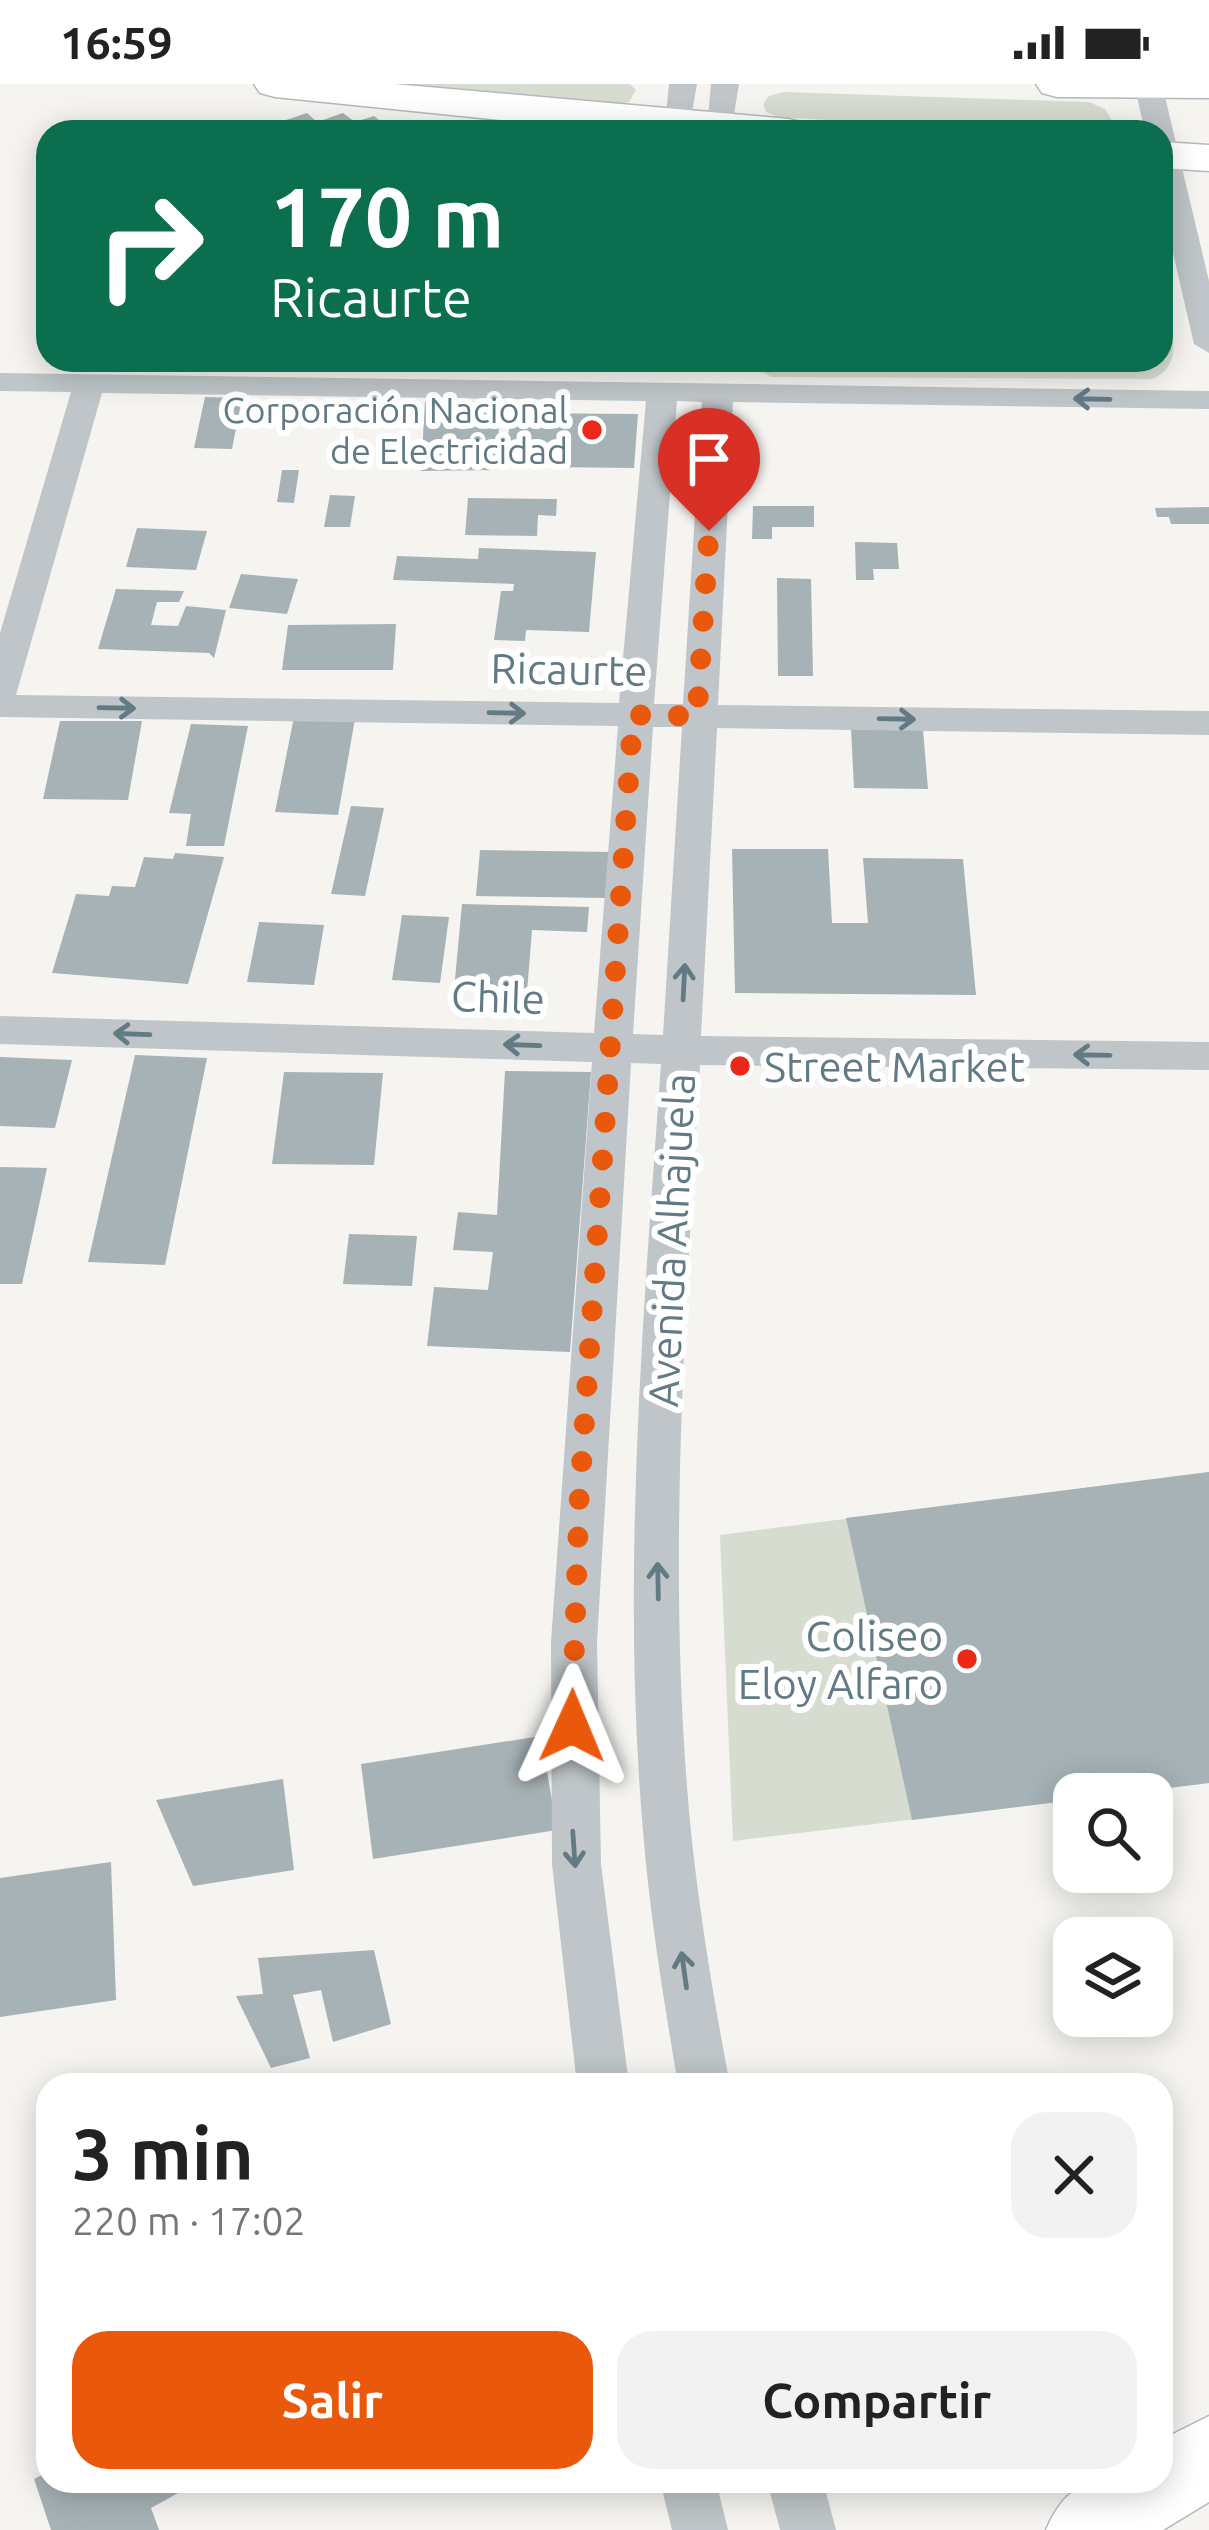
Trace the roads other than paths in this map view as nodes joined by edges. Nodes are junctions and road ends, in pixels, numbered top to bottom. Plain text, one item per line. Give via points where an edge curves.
1 (275, 84) edge
2 (725, 84) edge
3 (1057, 84) edge
4 (1148, 84) edge
5 (1209, 85) edge
6 (697, 118) edge
7 (1156, 120) edge
8 (1173, 149) edge
9 (1209, 158) edge
10 (1173, 196) edge
11 (1209, 344) edge
12 (0, 382) edge
13 (89, 383) junction
14 (688, 384) edge
15 (1209, 400) edge
16 (0, 692) edge
17 (0, 706) edge
18 (633, 715) junction
19 (697, 716) junction
20 (1209, 723) edge
21 (0, 1030) edge
22 (613, 1048) junction
23 (681, 1050) junction
24 (1209, 1056) edge
25 (601, 2073) edge
26 (702, 2073) edge
27 (1209, 2456) edge
28 (1173, 2478) edge
29 (691, 2493) edge
30 (798, 2493) edge
31 (1148, 2493) edge
32 (700, 2530) edge
33 (808, 2530) edge
34 (1087, 2530) edge

1 - 6 main road
2 - 6 street
3 - 4 main road
4 - 5 main road
4 - 7 street
8 - 9 main road
10 - 11 street
12 - 13 street
13 - 14 street
13 - 16 street
15 -> 14 street
14 - 18 street, Avenida Alhajuela
14 - 19 street, Avenida Alhajuela
17 -> 18 street, Ricaurte
18 - 19 street, Ricaurte
18 - 22 street, Avenida Alhajuela
19 -> 20 street, Ricaurte
23 -> 19 street, Avenida Alhajuela
22 -> 21 street, Chile
22 - 23 street, Chile
22 -> 25 street, Avenida Alhajuela via 572,1686 573,1845
24 -> 23 street, Chile
26 -> 23 street, Avenida Alhajuela via 668,1857 659,1698 657,1554
27 - 28 main road
29 - 32 street
30 - 33 street
31 - 34 main road

